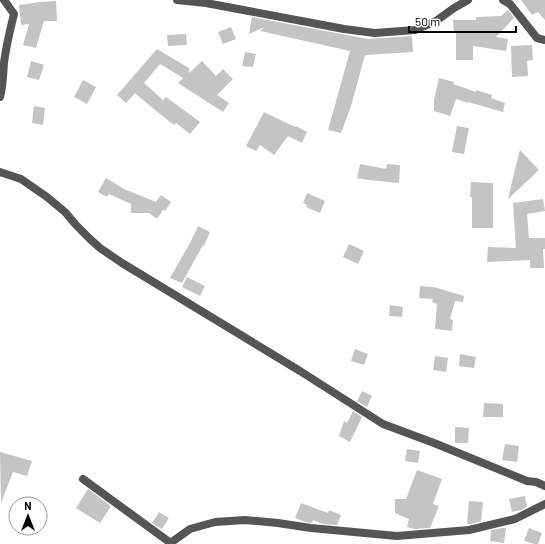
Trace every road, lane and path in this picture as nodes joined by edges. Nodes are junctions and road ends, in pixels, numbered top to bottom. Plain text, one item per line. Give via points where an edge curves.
1 (4, 0) edge
2 (177, 0) edge
3 (468, 0) edge
4 (503, 0) edge
5 (545, 40) edge
6 (0, 97) edge
7 (0, 172) edge
8 (545, 478) edge
9 (83, 479) dead end
10 (536, 482) junction
11 (545, 486) edge
12 (545, 504) edge
13 (171, 544) edge

1 - 6 street via 14,14 6,49
2 - 3 street via 375,33 415,30 436,21
4 - 5 street via 510,4 537,38
7 - 10 street via 21,179 47,197 100,248 383,424 527,481
8 - 10 street
9 - 13 street
10 - 11 street
12 - 13 street via 515,519 469,530 397,536 245,520 215,522 190,529

